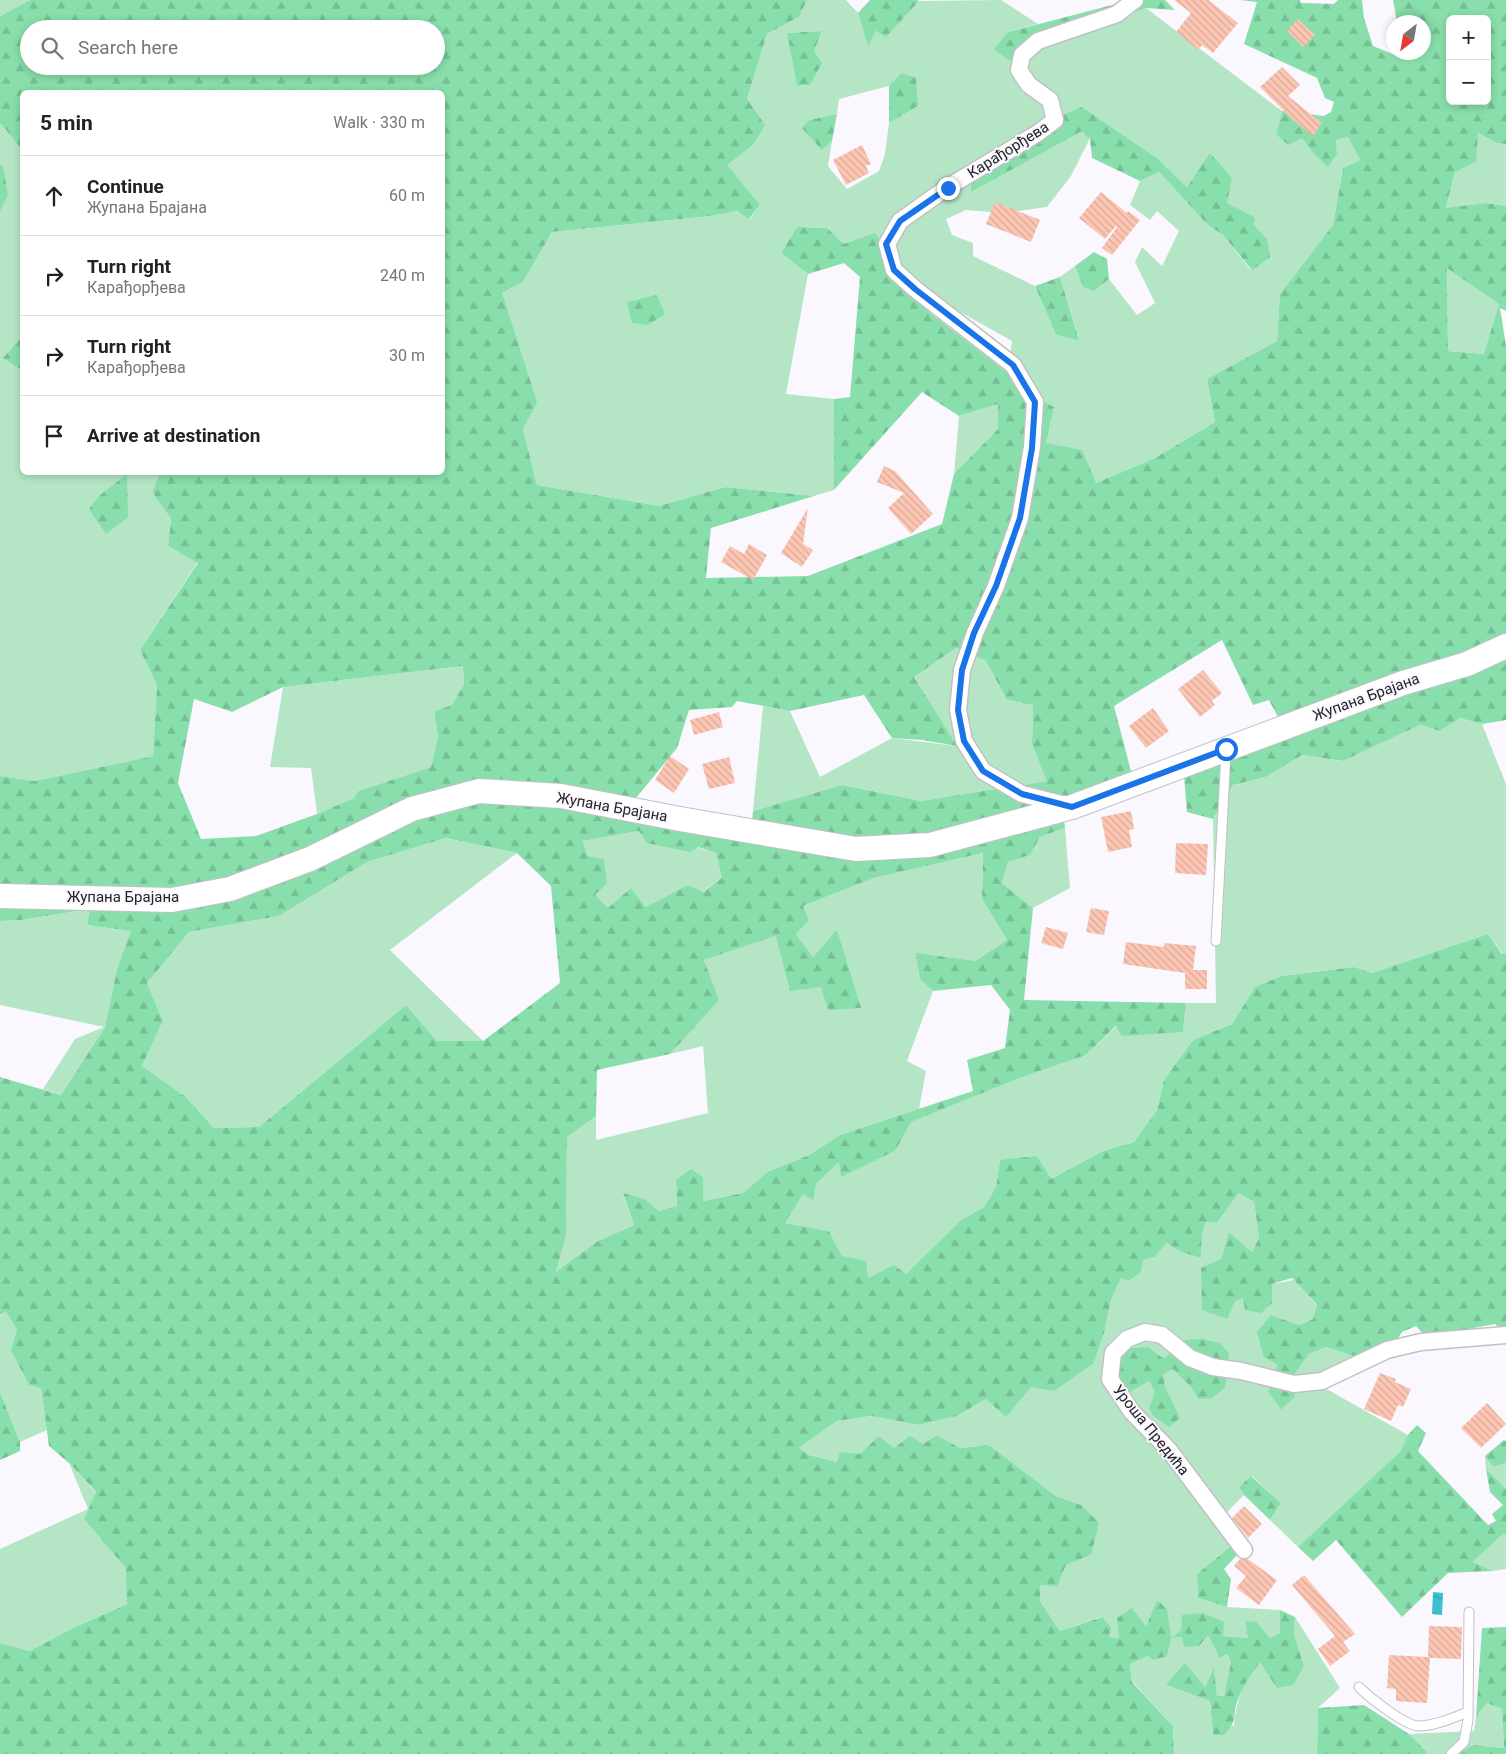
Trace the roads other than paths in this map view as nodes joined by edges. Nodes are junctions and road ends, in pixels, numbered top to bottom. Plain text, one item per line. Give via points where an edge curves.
1 (1134, 0) edge
2 (1506, 646) edge
3 (1226, 749) junction
4 (1072, 807) junction
5 (0, 896) edge
6 (1216, 941) dead end
7 (1506, 1335) edge
8 (1244, 1550) dead end
9 (1469, 1612) dead end
10 (1359, 1687) dead end
11 (1468, 1712) junction
12 (1451, 1754) edge

1 - 4 street, Карађорђева via 1117,14 1038,41 1022,55 1019,70 1029,85 1050,100 1055,120 900,221 886,244 894,270 1013,365 1035,402 1032,448 1020,518 962,670 958,710 964,741 983,771 1022,794
2 - 3 street, Жупана Брајана via 1467,664 1402,683
3 - 4 street, Жупана Брајана
3 - 6 lane
4 - 5 street, Жупана Брајана via 930,846 856,849 561,796 479,791 412,809 310,859 230,889 172,900
7 - 8 street, Уроша Предића via 1421,1342 1387,1350 1322,1381 1294,1384 1213,1367 1190,1358 1162,1335 1145,1332 1127,1338 1114,1353 1110,1379 1132,1412 1169,1450
9 - 11 lane
10 - 11 lane via 1397,1717 1418,1727
11 - 12 lane via 1464,1742

